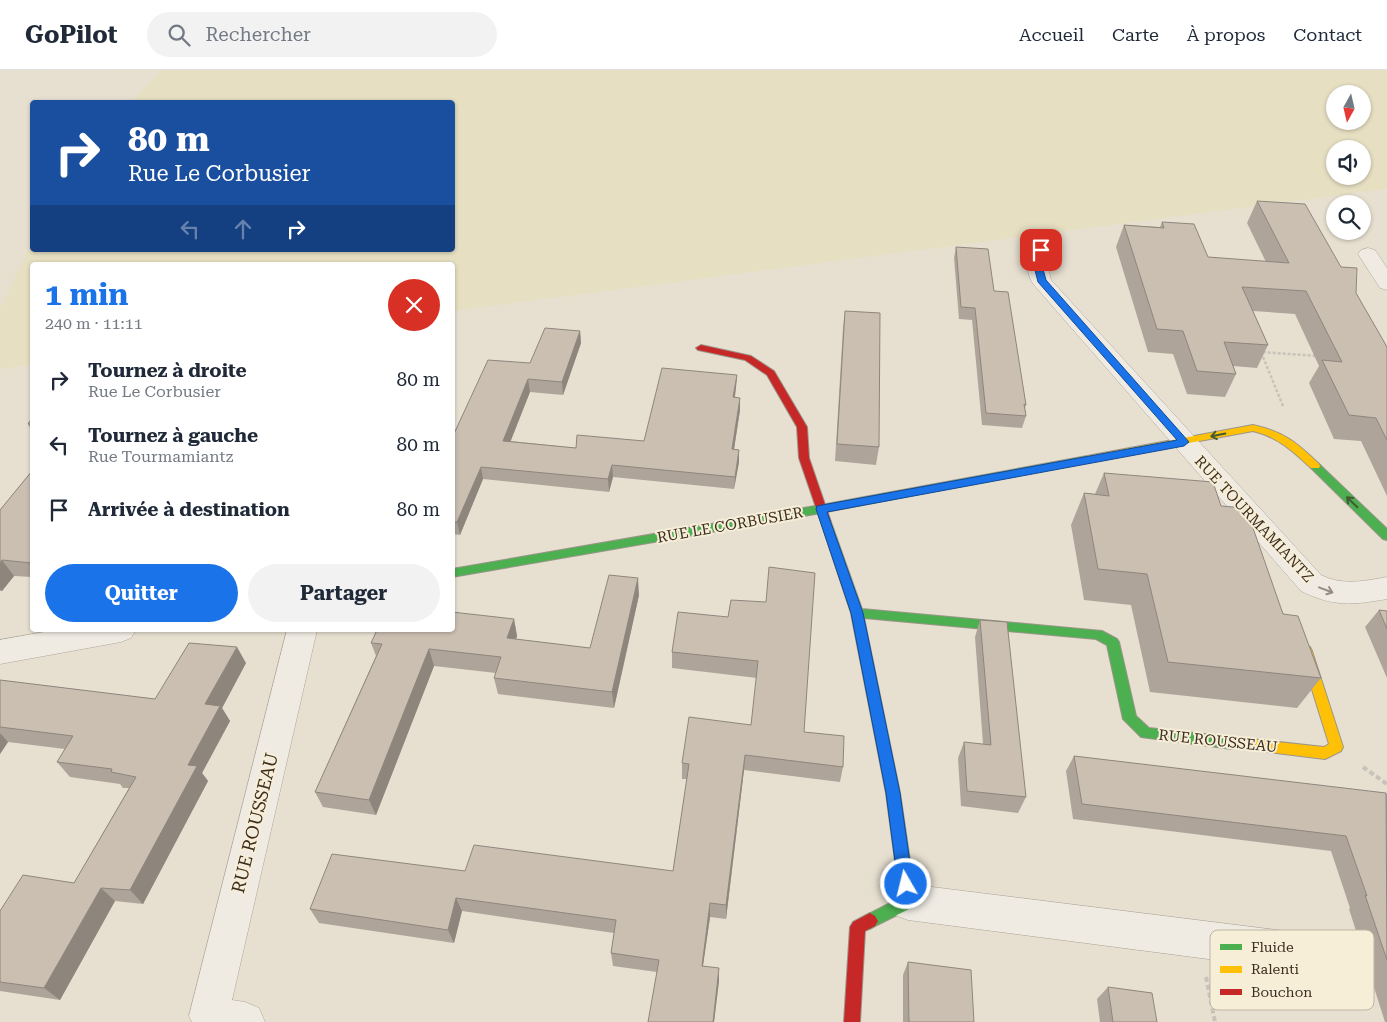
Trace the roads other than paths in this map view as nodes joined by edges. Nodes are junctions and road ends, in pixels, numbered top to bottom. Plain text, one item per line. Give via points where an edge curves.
1 (1041, 250) dead end
2 (1368, 254) dead end
3 (1387, 284) edge
4 (701, 348) dead end
5 (1184, 442) junction
6 (821, 509) junction
7 (1387, 536) edge
8 (455, 572) edge
9 (1387, 588) edge
10 (857, 613) junction
11 (110, 632) edge
12 (302, 632) edge
13 (1306, 650) edge
14 (0, 652) edge
15 (908, 902) junction
16 (1210, 941) edge
17 (217, 1020) edge
18 (852, 1022) edge

1 - 5 street, RUE TOURMAMIANTZ via 1037,262 1042,281
2 - 3 street
4 - 6 street via 748,358 771,373 802,427 804,458
5 - 6 street, RUE LE CORBUSIER
7 -> 5 street, RUE TOURMAMIANTZ via 1280,435 1253,428
5 -> 9 street, RUE TOURMAMIANTZ via 1311,583 1342,595
6 - 8 street, RUE LE CORBUSIER
6 - 10 street
10 - 13 street, RUE ROUSSEAU via 1098,634 1113,642 1130,719 1146,733 1325,753 1336,747
10 - 15 street via 893,793
11 - 14 street
12 - 17 street, RUE ROUSSEAU
15 - 16 street
15 - 18 street via 858,927

